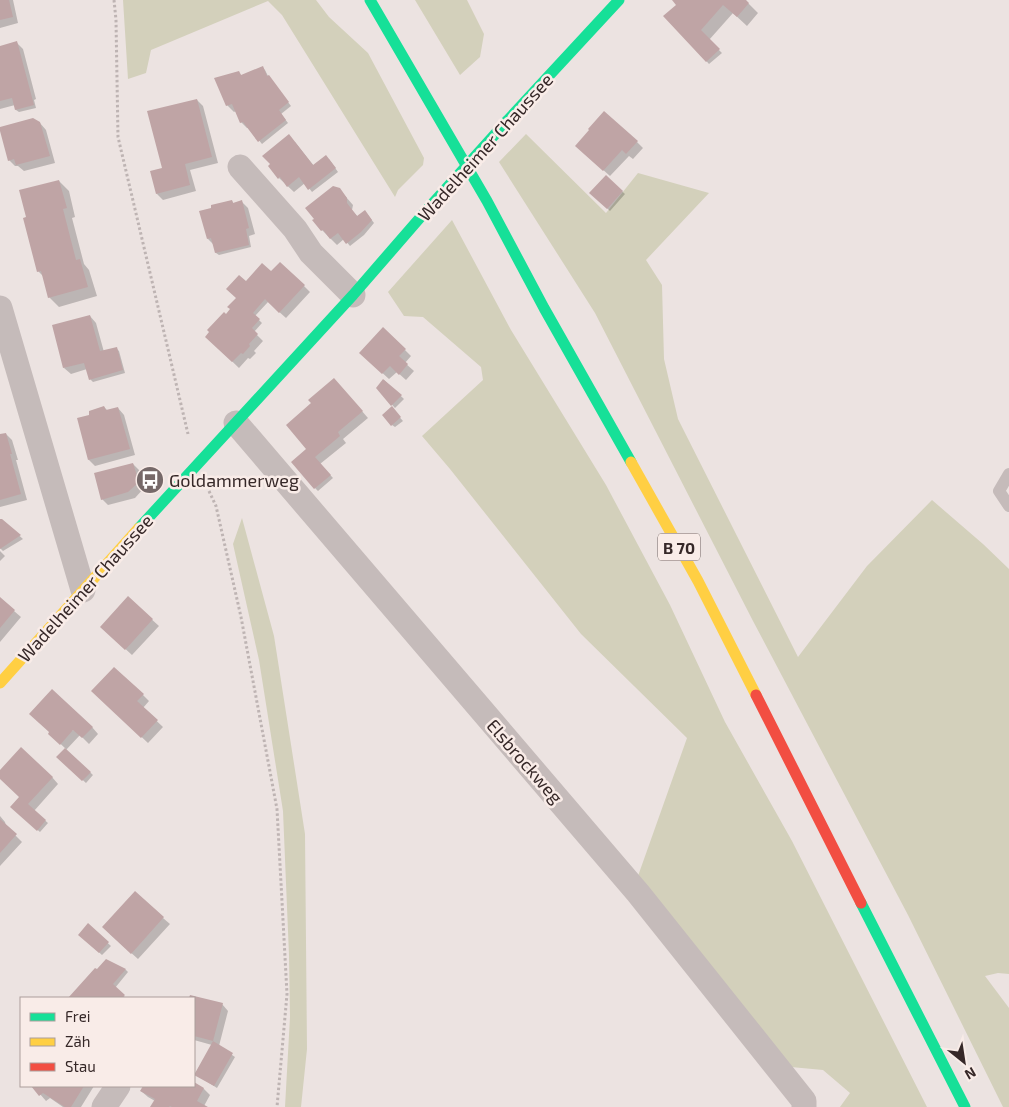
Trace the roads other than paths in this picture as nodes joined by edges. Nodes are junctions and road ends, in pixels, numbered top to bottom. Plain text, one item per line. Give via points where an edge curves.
1 (370, 0) edge
2 (618, 0) edge
3 (240, 168) dead end
4 (352, 295) junction
5 (0, 308) edge
6 (236, 423) junction
7 (1009, 474) edge
8 (1009, 506) edge
9 (83, 590) junction
10 (0, 683) edge
11 (117, 1087) edge
12 (104, 1107) edge
13 (804, 1107) edge
14 (965, 1107) edge

1 - 14 main road, B 70 via 487,201 698,581
2 - 4 main road, Wadelheimer Chaussee, bridge
3 - 4 street via 295,229 311,253
4 - 6 main road, Wadelheimer Chaussee
5 - 9 street
6 - 9 main road, Wadelheimer Chaussee
6 - 13 street, Elsbrockweg via 638,893 804,1101
7 - 8 lane via 999,491
9 - 10 main road, Wadelheimer Chaussee
11 - 12 street

